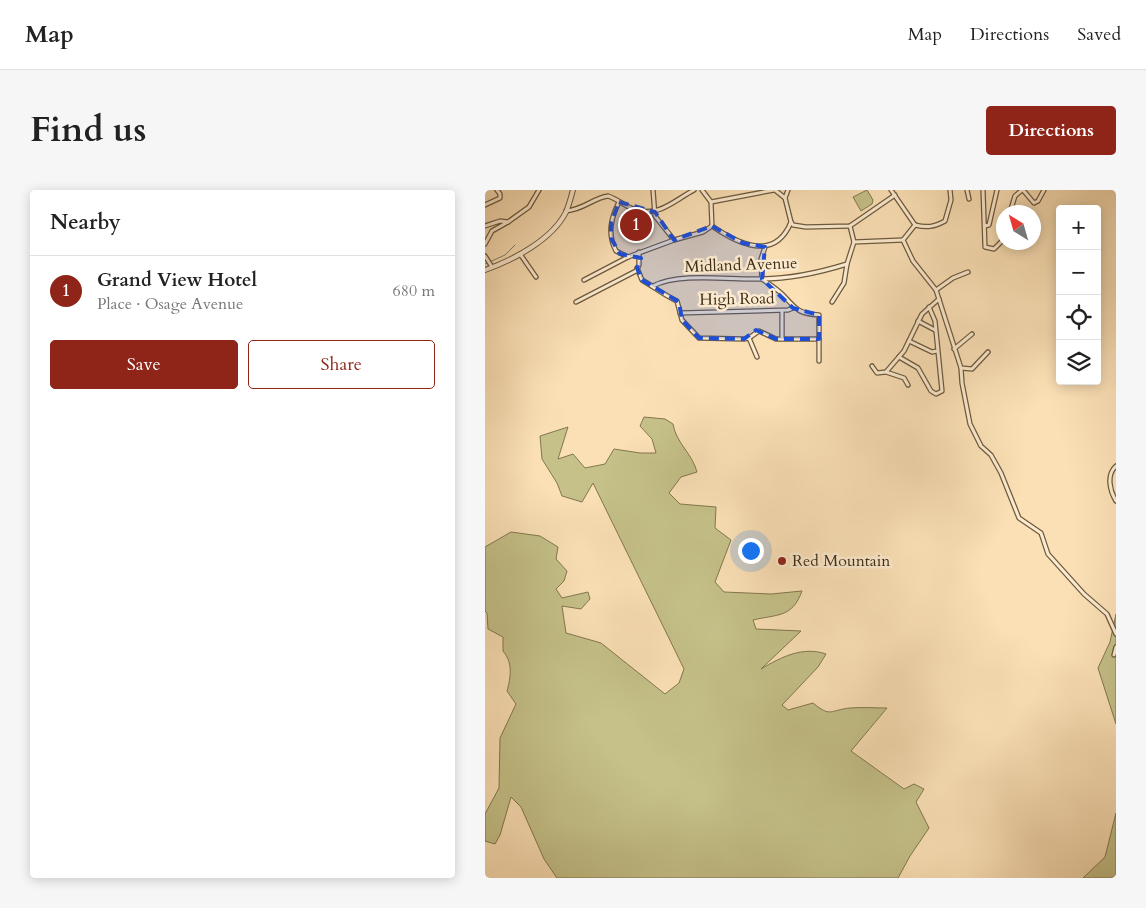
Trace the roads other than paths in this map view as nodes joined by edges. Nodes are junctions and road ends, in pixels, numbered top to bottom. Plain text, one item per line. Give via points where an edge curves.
1 (497, 190) edge
2 (539, 190) edge
3 (573, 190) edge
4 (653, 190) edge
5 (694, 190) edge
6 (702, 190) edge
7 (775, 190) edge
8 (788, 190) edge
9 (891, 190) edge
10 (950, 190) edge
11 (967, 190) edge
12 (983, 190) edge
13 (997, 190) edge
14 (1022, 190) edge
15 (1044, 190) edge
16 (750, 192) edge
17 (895, 196) junction
18 (785, 198) junction
19 (969, 199) dead end
20 (619, 202) junction
21 (711, 202) junction
22 (1012, 205) edge
23 (485, 206) edge
24 (566, 211) junction
25 (655, 212) junction
26 (508, 222) junction
27 (791, 222) junction
28 (915, 225) junction
29 (485, 226) edge
30 (712, 226) junction
31 (850, 226) junction
32 (985, 226) junction
33 (674, 240) junction
34 (903, 240) junction
35 (854, 242) junction
36 (485, 244) edge
37 (765, 246) junction
38 (996, 248) edge
39 (639, 252) junction
40 (519, 253) junction
41 (485, 256) edge
42 (628, 257) junction
43 (490, 264) junction
44 (847, 264) junction
45 (637, 268) junction
46 (485, 270) edge
47 (968, 272) dead end
48 (536, 277) dead end
49 (584, 280) dead end
50 (762, 280) junction
51 (653, 286) junction
52 (936, 290) junction
53 (939, 300) junction
54 (576, 302) dead end
55 (831, 302) dead end
56 (929, 307) junction
57 (793, 308) junction
58 (782, 310) junction
59 (680, 312) junction
60 (918, 321) junction
61 (935, 330) junction
62 (972, 334) dead end
63 (782, 337) junction
64 (749, 338) junction
65 (819, 339) junction
66 (909, 341) junction
67 (955, 349) junction
68 (937, 351) junction
69 (988, 352) dead end
70 (757, 357) dead end
71 (899, 357) junction
72 (819, 362) dead end
73 (872, 366) dead end
74 (961, 368) junction
75 (886, 372) junction
76 (908, 385) dead end
77 (1116, 466) edge
78 (1116, 501) edge
79 (1116, 634) edge
80 (1116, 647) edge
81 (1114, 655) dead end

1 - 23 street via 500,198
2 - 26 street via 529,206
3 - 24 street
4 - 25 street
5 - 25 street
6 - 21 street
7 - 16 street
7 - 18 street
8 - 18 street
9 - 17 street
10 - 28 street via 951,200 945,220 926,228
11 - 19 street
12 - 32 street
13 - 32 street via 989,225
14 - 15 street via 1034,203
14 - 22 street via 1015,196
16 - 21 street
17 - 28 street
17 - 31 street
18 - 27 street
20 - 24 street via 605,196 586,207
20 - 25 street via 633,209
20 - 42 street via 611,223 611,238 616,251
21 - 30 street
24 - 40 street via 544,236
25 - 33 street
26 - 29 street via 503,220
26 - 36 street via 492,231
27 - 31 street via 806,227
27 - 37 street via 782,238
28 - 34 street
30 - 33 street via 703,232
30 - 37 street via 743,243
31 - 35 street
32 - 38 street via 985,247 988,250
33 - 39 street
34 - 35 street
34 - 52 street via 913,261
35 - 44 street
37 - 50 street via 761,259
39 - 42 street
39 - 45 street
40 - 43 street
40 - 48 street
41 - 43 street
42 - 49 street
43 - 46 street
44 - 50 street, Midland Avenue via 812,274
44 - 55 street via 844,283
45 - 51 street via 642,280
45 - 54 street via 629,276
47 - 52 street
50 - 51 street, Midland Avenue via 682,280
50 - 57 street via 780,292
51 - 59 street via 663,296 677,301
52 - 53 street
53 - 56 street
53 - 67 street
56 - 60 street
56 - 61 street
57 - 58 street, High Road
57 - 65 street via 819,315
58 - 59 street, High Road
58 - 63 street
59 - 64 street via 684,324 697,337 713,340
60 - 61 street
60 - 66 street
61 - 68 street
62 - 67 street
63 - 64 street via 759,331
63 - 65 street
64 - 70 street
65 - 72 street
66 - 68 street via 932,352
66 - 71 street
67 - 74 street
68 - 71 street via 943,391 935,394 918,368
69 - 74 street via 972,369
71 - 75 street
73 - 75 street via 877,373
74 - 79 street via 970,424 1001,473 1019,518 1041,533 1047,554 1107,614
75 - 76 street via 904,378
77 - 78 street via 1110,476 1111,491
80 - 81 street

